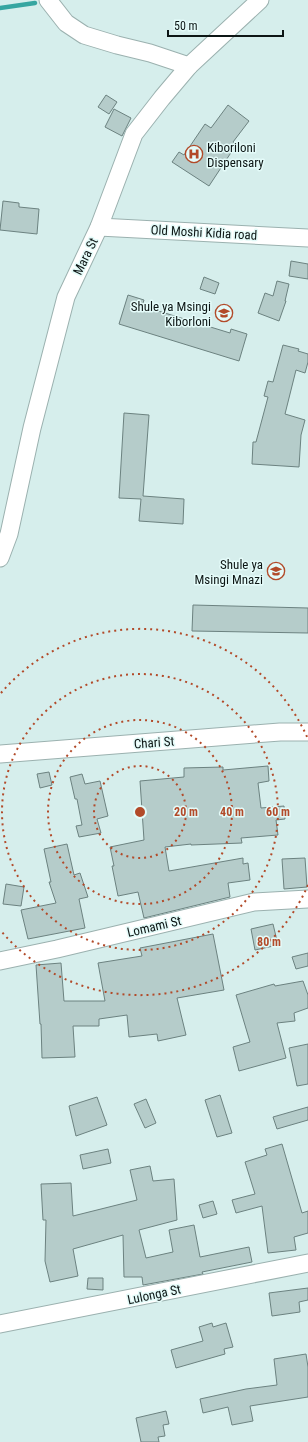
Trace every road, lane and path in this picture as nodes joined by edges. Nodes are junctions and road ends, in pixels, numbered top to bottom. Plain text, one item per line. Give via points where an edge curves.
1 (48, 0) edge
2 (260, 0) edge
3 (189, 66) junction
4 (100, 227) junction
5 (308, 238) edge
6 (0, 558) edge
7 (308, 732) edge
8 (0, 754) edge
9 (308, 899) edge
10 (0, 961) edge
11 (308, 1263) edge
12 (0, 1324) edge

1 - 3 street via 66,23 84,35 150,52
2 - 3 street, Mara St
3 - 4 street, Mara St via 134,134
4 - 5 street, Old Moshi Kidia road
4 - 6 street, Mara St via 66,297 32,428 9,534
7 - 8 street, Chari St
9 - 10 street, Lomami St via 254,902
11 - 12 street, Lulonga St

